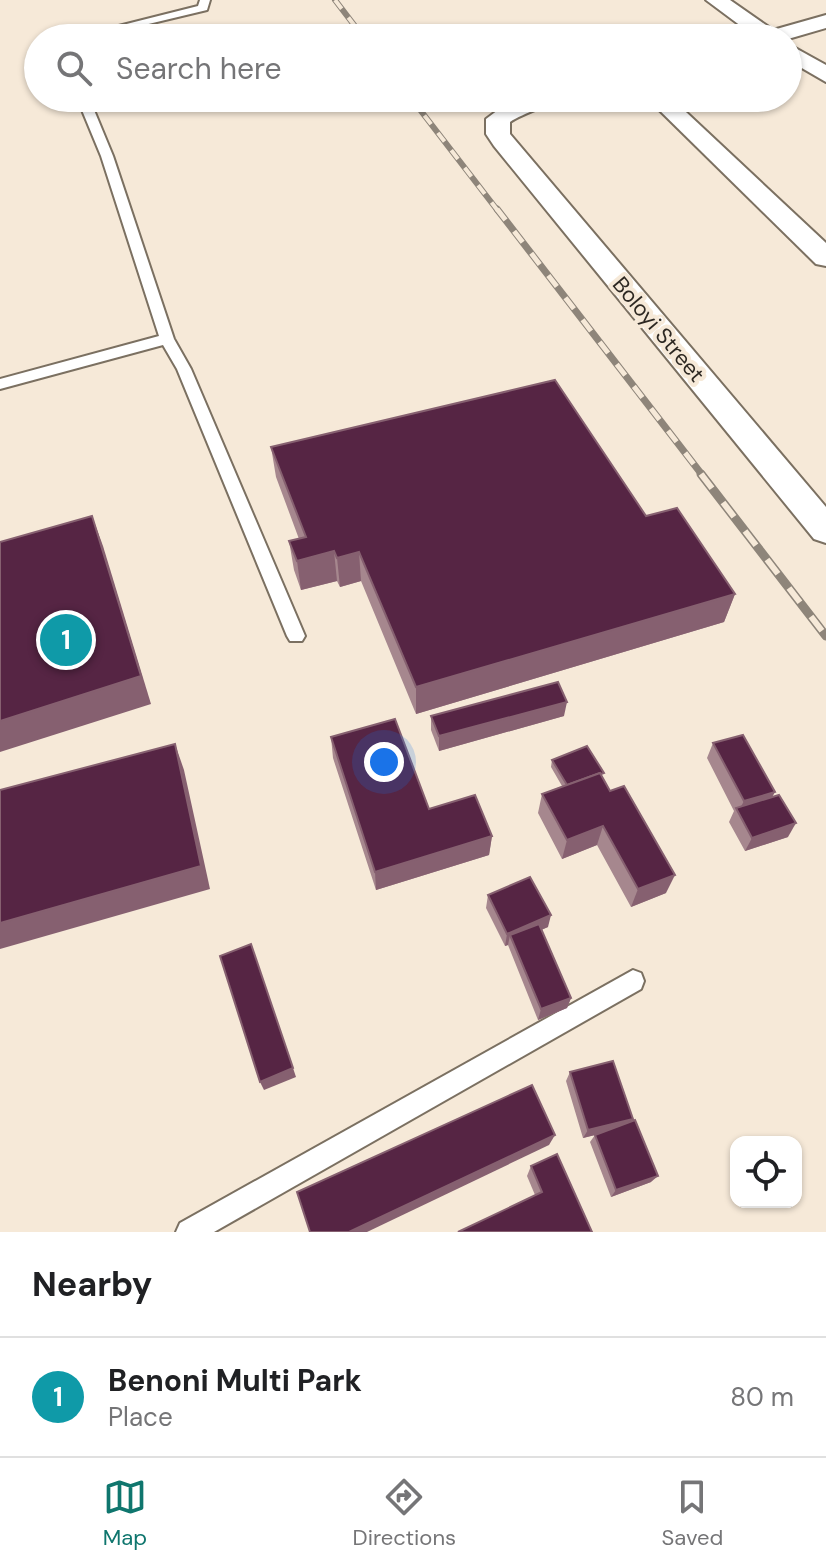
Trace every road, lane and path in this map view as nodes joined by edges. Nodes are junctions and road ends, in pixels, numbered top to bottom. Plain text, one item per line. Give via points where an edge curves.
1 (205, 0) edge
2 (716, 0) edge
3 (826, 21) edge
4 (135, 24) edge
5 (750, 24) edge
6 (802, 28) edge
7 (802, 59) edge
8 (826, 75) edge
9 (89, 112) edge
10 (505, 112) edge
11 (673, 112) edge
12 (826, 258) edge
13 (167, 339) junction
14 (0, 384) edge
15 (826, 530) edge
16 (296, 636) dead end
17 (633, 981) dead end
18 (189, 1232) edge

1 - 4 lane via 203,8
2 - 5 street
3 - 6 street
7 - 8 street
9 - 13 lane
10 - 15 street, Boloyi Street via 496,126 506,146
11 - 12 street
13 - 14 lane
13 - 16 lane
17 - 18 lane

